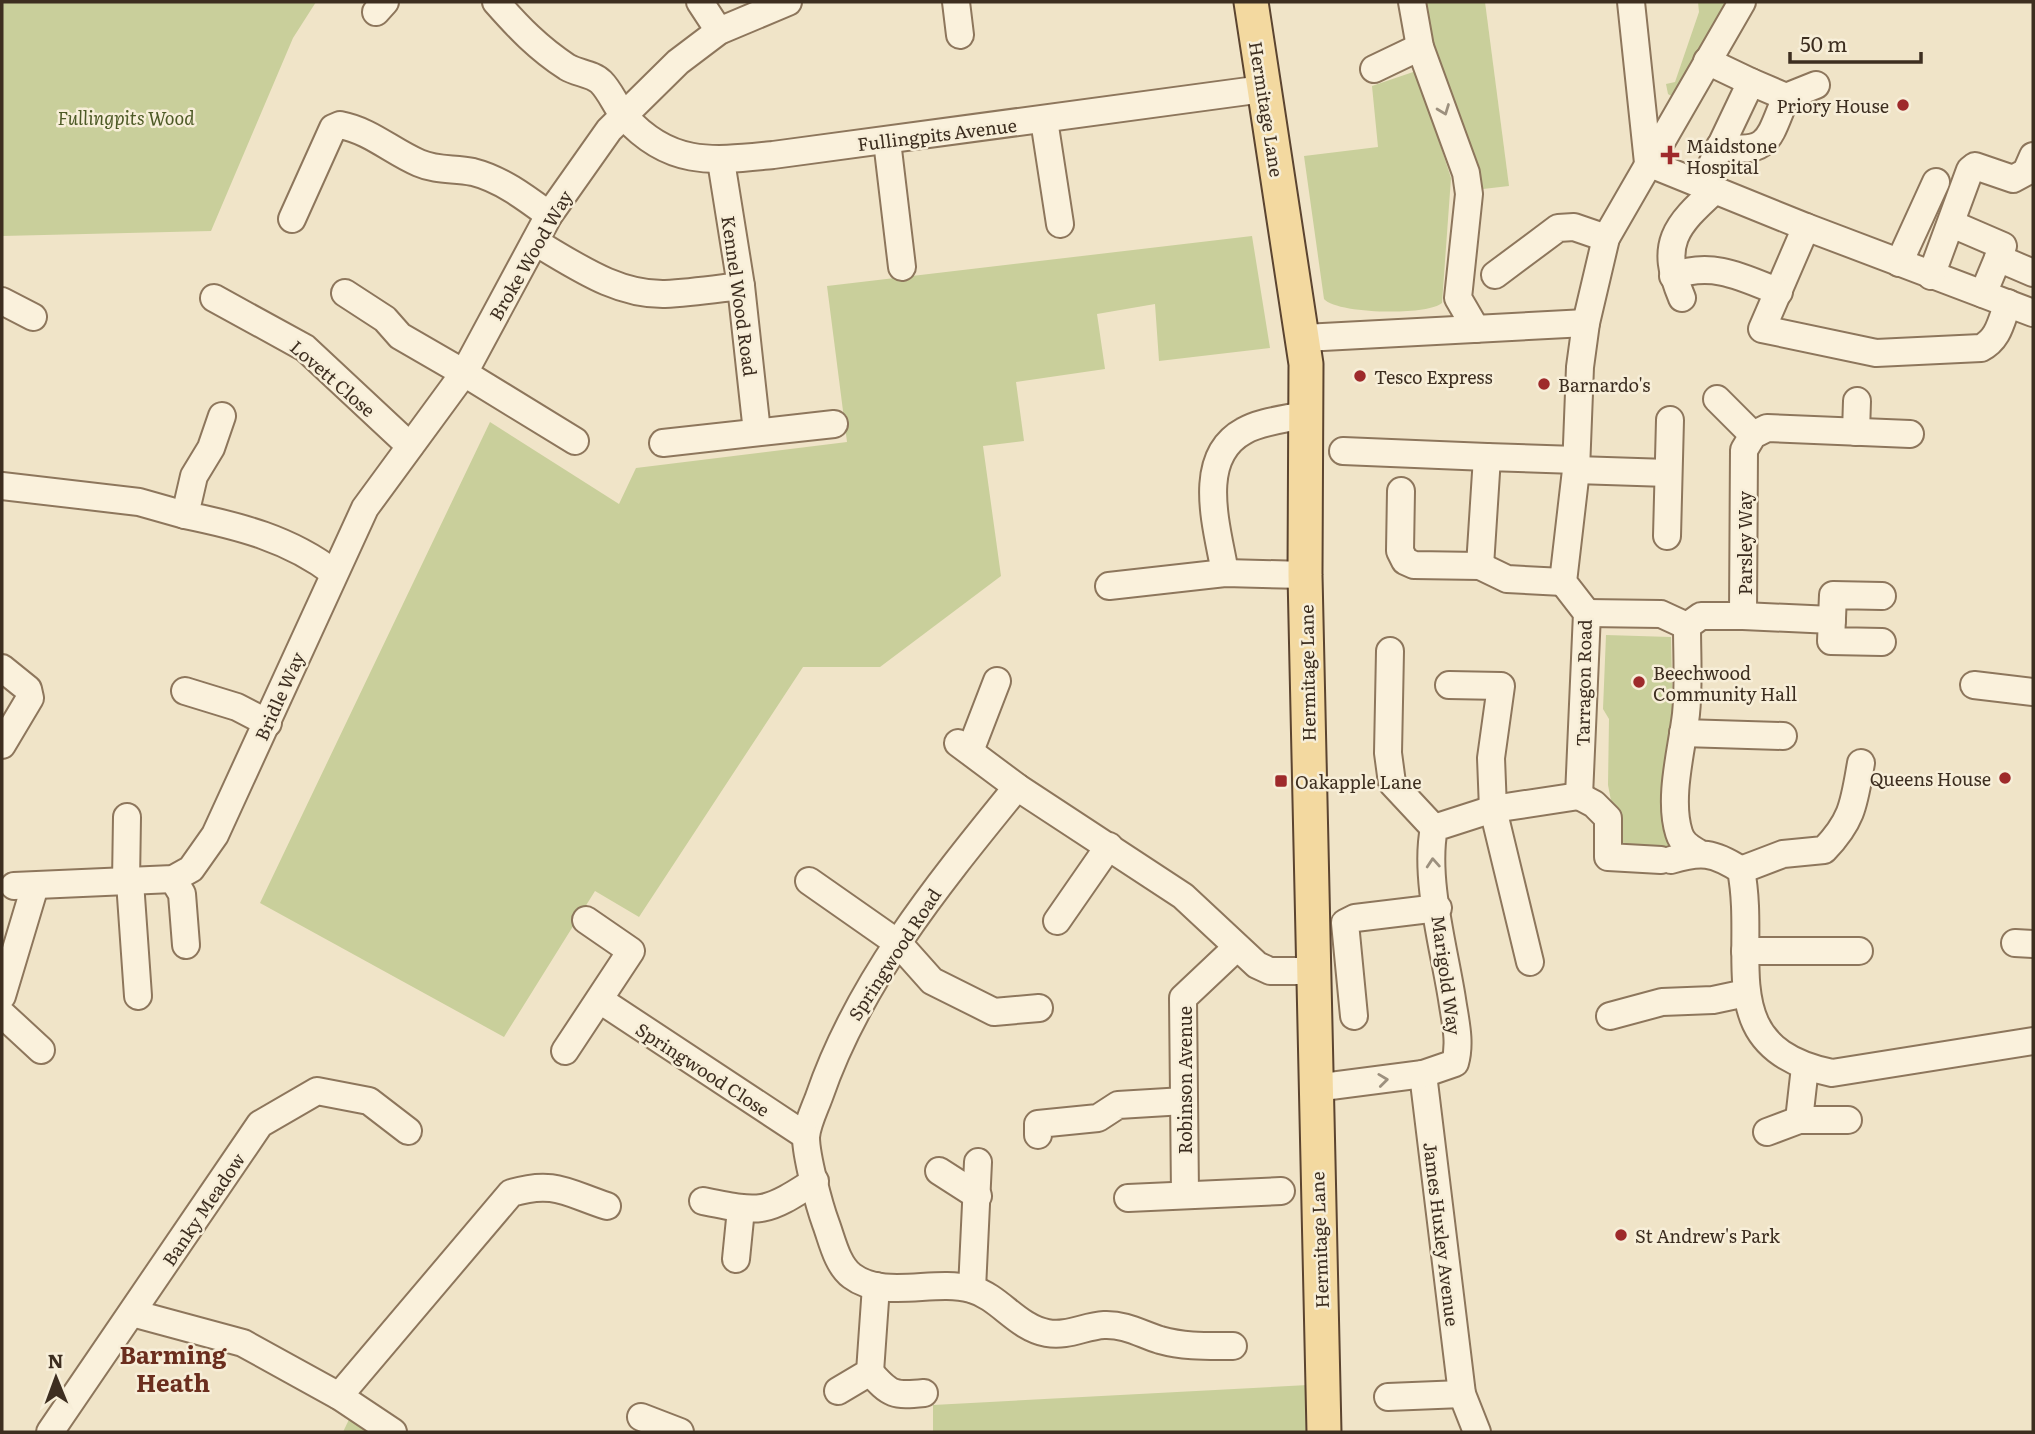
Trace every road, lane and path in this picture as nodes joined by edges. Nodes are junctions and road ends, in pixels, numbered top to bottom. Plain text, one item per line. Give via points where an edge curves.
1 (700, 2) edge
2 (788, 2) edge
3 (956, 2) edge
4 (1251, 2) edge
5 (1412, 2) edge
6 (1631, 2) edge
7 (1742, 2) edge
8 (499, 6) edge
9 (719, 32) junction
10 (960, 35) dead end
11 (1420, 47) junction
12 (1707, 61) junction
13 (1374, 69) dead end
14 (1751, 82) junction
15 (1816, 85) dead end
16 (1263, 89) junction
17 (1786, 97) junction
18 (625, 117) junction
19 (1044, 120) junction
20 (887, 141) junction
21 (1720, 146) junction
22 (2033, 156) edge
23 (721, 161) junction
24 (1648, 163) junction
25 (1936, 182) dead end
26 (1709, 187) junction
27 (549, 215) junction
28 (292, 219) dead end
29 (1060, 224) dead end
30 (1806, 227) junction
31 (1959, 227) dead end
32 (1606, 238) junction
33 (535, 242) junction
34 (1998, 258) junction
35 (1899, 263) junction
36 (902, 267) dead end
37 (2033, 273) edge
38 (1495, 275) dead end
39 (1931, 276) junction
40 (741, 286) junction
41 (1779, 292) junction
42 (345, 293) dead end
43 (214, 298) dead end
44 (1996, 299) junction
45 (2, 301) edge
46 (2033, 313) edge
47 (33, 317) dead end
48 (1586, 323) junction
49 (1476, 329) junction
50 (1304, 338) junction
51 (466, 369) junction
52 (1717, 399) dead end
53 (1857, 401) dead end
54 (1307, 414) junction
55 (222, 416) dead end
56 (1670, 420) dead end
57 (834, 424) dead end
58 (757, 432) junction
59 (1856, 432) junction
60 (1910, 434) dead end
61 (1753, 435) junction
62 (575, 441) dead end
63 (663, 443) dead end
64 (410, 446) junction
65 (1343, 451) dead end
66 (1487, 457) junction
67 (1576, 465) junction
68 (1668, 473) junction
69 (2, 486) edge
70 (1401, 491) dead end
71 (185, 515) junction
72 (1667, 536) dead end
73 (1480, 566) junction
74 (334, 573) junction
75 (1225, 573) junction
76 (1305, 575) junction
77 (1563, 582) junction
78 (1109, 586) dead end
79 (1882, 596) dead end
80 (1587, 613) junction
81 (1743, 616) junction
82 (1832, 620) junction
83 (1687, 626) junction
84 (1882, 642) dead end
85 (1391, 651) dead end
86 (2, 668) edge
87 (997, 681) dead end
88 (1449, 685) dead end
89 (1974, 685) dead end
90 (185, 691) dead end
91 (2033, 692) edge
92 (268, 723) junction
93 (1683, 733) junction
94 (1783, 736) dead end
95 (2, 745) edge
96 (1861, 763) dead end
97 (1017, 787) junction
98 (1579, 796) junction
99 (1493, 809) junction
100 (127, 817) dead end
101 (1434, 828) junction
102 (1109, 846) junction
103 (1697, 852) junction
104 (1741, 870) junction
105 (173, 879) junction
106 (809, 881) dead end
107 (128, 882) junction
108 (1437, 908) junction
109 (586, 920) dead end
110 (1057, 921) dead end
111 (899, 944) junction
112 (186, 945) dead end
113 (1236, 948) junction
114 (1745, 951) junction
115 (1859, 951) dead end
116 (1530, 962) dead end
117 (1314, 971) junction
118 (1746, 993) junction
119 (2, 996) edge
120 (138, 996) dead end
121 (600, 1000) junction
122 (1039, 1008) dead end
123 (2, 1014) edge
124 (1354, 1016) dead end
125 (1610, 1016) dead end
126 (2033, 1041) edge
127 (41, 1050) dead end
128 (565, 1051) dead end
129 (1805, 1068) junction
130 (1423, 1074) junction
131 (1315, 1088) junction
132 (1184, 1101) junction
133 (1799, 1120) junction
134 (1847, 1121) dead end
135 (408, 1131) dead end
136 (1766, 1132) dead end
137 (806, 1136) junction
138 (1038, 1136) dead end
139 (978, 1162) dead end
140 (939, 1171) dead end
141 (815, 1181) junction
142 (1281, 1191) dead end
143 (1185, 1194) junction
144 (978, 1196) junction
145 (1128, 1198) dead end
146 (703, 1201) dead end
147 (607, 1206) dead end
148 (741, 1209) junction
149 (736, 1259) dead end
150 (876, 1286) junction
151 (972, 1289) junction
152 (132, 1313) junction
153 (1233, 1346) dead end
154 (870, 1372) junction
155 (838, 1391) dead end
156 (924, 1393) dead end
157 (1462, 1394) junction
158 (339, 1395) junction
159 (1388, 1397) dead end
160 (641, 1417) dead end
161 (50, 1432) edge
162 (393, 1432) edge
163 (680, 1432) edge
164 (1324, 1432) edge
165 (1477, 1432) edge

1 - 9 street
2 - 9 street, Broke Wood Way
3 - 10 street
4 - 16 main road, Hermitage Lane
5 - 11 street
6 - 24 street
7 - 12 street
8 - 18 street, Fullingpits Avenue via 531,42 570,69 600,80
9 - 18 street, Broke Wood Way via 678,62
11 - 13 street
11 -> 49 street via 1466,173 1469,194 1458,298
12 - 14 street
12 - 24 street
14 - 17 street
14 - 21 street
15 - 17 street
16 - 19 street, Fullingpits Avenue
16 - 50 main road, Hermitage Lane
17 - 21 street via 1768,139 1758,149
18 - 23 street, Fullingpits Avenue via 667,151 693,160
18 - 27 street, Broke Wood Way via 609,130
19 - 20 street, Fullingpits Avenue
19 - 29 street
20 - 23 street, Fullingpits Avenue
20 - 36 street
21 - 26 street
22 - 39 street via 2026,172 2013,178 1982,167 1970,170
23 - 40 street, Kennel Wood Road
24 - 26 street
24 - 32 street
25 - 35 street
26 - 30 street
26 - 41 street via 1675,234 1670,256 1677,287 1689,270 1724,270
27 - 28 street via 516,191 473,172 439,170 418,163 382,140 340,125 333,128
27 - 33 street, Broke Wood Way
30 - 35 street
30 - 41 street
31 - 34 street via 2003,246
32 - 38 street via 1574,227 1558,228
32 - 48 street
33 - 40 street via 610,284 635,291 664,294
33 - 51 street, Broke Wood Way
34 - 37 street
34 - 44 street
35 - 39 street
39 - 44 street
40 - 58 street, Kennel Wood Road
41 - 44 street via 1758,338 1876,353 1981,348 1997,334
42 - 51 street via 385,319 400,336
43 - 64 street, Lovett Close via 305,348
44 - 46 street
45 - 47 street
48 - 49 street
48 - 67 street
49 - 50 street
50 - 54 main road, Hermitage Lane
51 - 62 street
51 - 64 street, Bridle Way
52 - 61 street
53 - 59 street
54 - 75 street via 1244,431 1225,450 1212,494
54 - 76 main road, Hermitage Lane
55 - 71 street via 211,448 194,476
56 - 68 street
57 - 58 street
58 - 63 street
59 - 60 street
59 - 61 street via 1767,428
61 - 81 street, Parsley Way via 1744,450
64 - 74 street, Bridle Way via 365,508
65 - 66 street
66 - 67 street
66 - 73 street
67 - 68 street
67 - 77 street
68 - 72 street
69 - 71 street via 139,502
70 - 73 street via 1400,551 1405,561
71 - 74 street via 244,527 311,554
73 - 77 street via 1507,579
74 - 92 street, Bridle Way
75 - 76 street
75 - 78 street
76 - 117 main road, Hermitage Lane
77 - 80 street, Tarragon Road
79 - 82 street via 1833,595
80 - 83 street via 1661,614
80 - 98 street, Tarragon Road
81 - 82 street
81 - 83 street, Parsley Way via 1701,616
82 - 84 street via 1831,641
83 - 93 street
85 - 101 street via 1388,753 1392,783
86 - 95 street via 28,689 30,698
87 - 97 street via 964,747
88 - 99 street via 1502,686 1492,747
89 - 91 street
90 - 92 street via 237,707
92 - 105 street, Bridle Way via 215,835 191,869
93 - 94 street
93 - 103 street via 1678,759 1679,832 1685,844
96 - 104 street via 1845,828 1824,850 1783,854
97 - 102 street
97 - 111 street, Springwood Road via 941,881
98 - 99 street
98 - 103 street via 1608,818 1608,857 1666,860
99 - 101 street
99 - 116 street
100 - 107 street
108 -> 101 street, Marigold Way
102 - 110 street
102 - 113 street via 1184,896
103 - 104 street via 1722,858
104 - 114 street via 1746,897
105 - 107 street
105 - 112 street via 182,894
106 - 111 street
107 - 119 street via 24,886
107 - 120 street
108 - 124 street via 1346,923
108 - 130 street, Marigold Way via 1458,1052 1455,1063
109 - 121 street via 631,951
111 - 122 street via 932,981 994,1012
111 - 137 street, Springwood Road via 850,1020
113 - 117 street via 1270,971
113 - 132 street, Robinson Avenue via 1183,998
114 - 115 street
114 - 118 street
117 - 131 main road, Hermitage Lane
118 - 125 street via 1662,1002
118 - 129 street via 1748,1008 1772,1047
121 - 128 street
121 - 137 street, Springwood Close
123 - 127 street
126 - 129 street via 1832,1073
129 - 133 street
131 -> 130 street, Marigold Way
130 - 157 street, James Huxley Avenue
131 - 164 main road, Hermitage Lane
132 - 138 street via 1118,1105 1098,1118 1038,1124
132 - 143 street, Robinson Avenue
133 - 134 street
133 - 136 street
135 - 152 street, Banky Meadow via 369,1101 317,1091 260,1124
137 - 141 street
139 - 144 street
140 - 144 street
141 - 148 street via 782,1202 754,1211
141 - 150 street via 839,1258 851,1275
142 - 143 street
143 - 145 street
144 - 151 street
146 - 148 street
147 - 158 street via 554,1186 511,1194
148 - 149 street
150 - 151 street
150 - 154 street
151 - 153 street via 1020,1323 1047,1333 1115,1326 1198,1348
152 - 158 street via 243,1343
152 - 161 street, Banky Meadow
154 - 155 street
154 - 156 street via 886,1391
157 - 159 street
157 - 165 street, James Huxley Avenue
158 - 162 street
160 - 163 street

